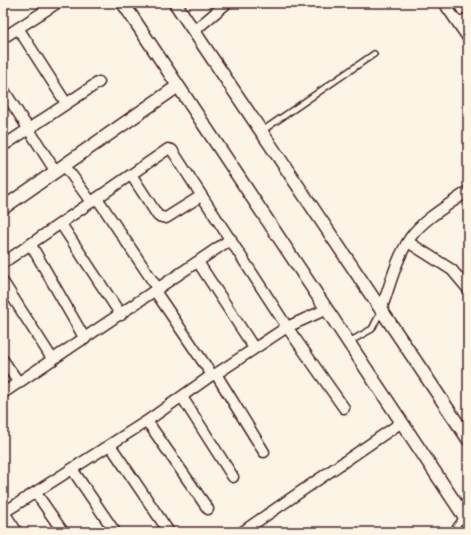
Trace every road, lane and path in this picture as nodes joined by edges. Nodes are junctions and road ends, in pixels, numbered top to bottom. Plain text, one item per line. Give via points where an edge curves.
1 (57, 3) edge
2 (123, 3) edge
3 (175, 3) edge
4 (227, 3) edge
5 (444, 3) edge
6 (468, 18) edge
7 (458, 23) junction
8 (18, 28) junction
9 (194, 31) junction
10 (3, 38) edge
11 (468, 38) edge
12 (374, 54) dead end
13 (99, 82) dead end
14 (178, 86) junction
15 (4, 93) edge
16 (66, 103) junction
17 (28, 128) junction
18 (261, 131) junction
19 (3, 146) edge
20 (60, 169) junction
21 (132, 176) junction
22 (468, 191) edge
23 (201, 196) junction
24 (94, 200) junction
25 (3, 208) edge
26 (61, 224) junction
27 (231, 239) junction
28 (408, 242) junction
29 (30, 245) junction
30 (198, 262) junction
31 (3, 263) edge
32 (3, 282) edge
33 (468, 289) edge
34 (157, 290) junction
35 (327, 309) junction
36 (381, 310) junction
37 (121, 314) junction
38 (287, 327) junction
39 (85, 339) junction
40 (349, 342) junction
41 (254, 348) junction
42 (3, 360) edge
43 (53, 360) junction
44 (214, 375) junction
45 (18, 383) junction
46 (3, 393) edge
47 (182, 397) junction
48 (344, 408) dead end
49 (146, 421) junction
50 (402, 422) junction
51 (468, 439) edge
52 (110, 445) junction
53 (264, 452) dead end
54 (72, 469) junction
55 (233, 477) dead end
56 (36, 493) junction
57 (208, 509) dead end
58 (3, 512) edge
59 (466, 519) edge
60 (17, 532) edge
61 (62, 532) edge
62 (115, 532) edge
63 (169, 532) edge
64 (242, 532) edge
65 (452, 532) edge

1 - 8 street
2 - 14 street
3 - 9 street
4 - 9 street
5 - 7 street
6 - 7 street
7 - 11 street
8 - 10 street
8 - 16 street
9 - 18 street
12 - 18 lane
13 - 16 street
14 - 20 street
14 - 35 street
15 - 17 street
16 - 17 street
17 - 19 street
17 - 20 street
18 - 36 street
20 - 24 street
20 - 25 street
21 - 23 street via 158,216 164,218
21 - 23 street via 168,149 172,150
21 - 24 street
22 - 28 street via 422,225
23 - 27 street
24 - 26 street
24 - 34 street
26 - 29 street
26 - 37 street
27 - 30 street
27 - 38 street
28 - 33 street via 452,270
28 - 36 street via 401,254
29 - 31 street
29 - 39 street
30 - 34 street
30 - 41 street
32 - 43 street
34 - 37 street
34 - 44 street
35 - 38 street
35 - 40 street
36 - 40 lane via 372,329
36 - 51 street
37 - 39 street
38 - 41 street
38 - 48 street
39 - 43 street
40 - 50 street
41 - 44 street
42 - 45 street
43 - 45 street
44 - 47 street
44 - 53 street
45 - 46 street
47 - 49 street
47 - 55 street
49 - 52 street
49 - 57 street
50 - 59 street
50 - 64 street
52 - 54 street
52 - 63 street
54 - 56 street
54 - 62 street
56 - 58 street
56 - 61 street
58 - 60 street
59 - 65 lane

